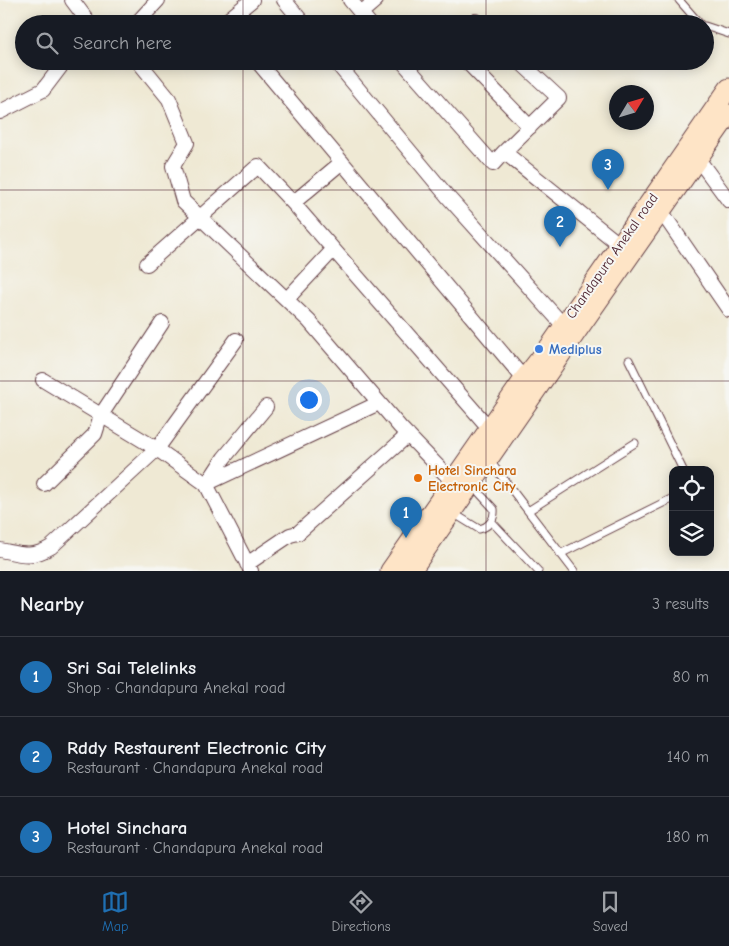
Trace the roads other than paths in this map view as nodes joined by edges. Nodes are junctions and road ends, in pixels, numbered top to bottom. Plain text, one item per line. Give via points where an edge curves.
1 (72, 0) edge
2 (158, 0) edge
3 (252, 0) edge
4 (284, 0) edge
5 (350, 0) edge
6 (376, 0) edge
7 (679, 0) edge
8 (83, 15) edge
9 (144, 15) edge
10 (234, 15) edge
11 (296, 15) edge
12 (362, 15) edge
13 (367, 15) edge
14 (692, 15) edge
15 (714, 29) edge
16 (729, 34) edge
17 (58, 70) edge
18 (145, 70) edge
19 (265, 70) edge
20 (342, 70) edge
21 (410, 70) edge
22 (475, 70) edge
23 (529, 70) edge
24 (729, 88) edge
25 (0, 112) edge
26 (729, 114) edge
27 (530, 127) junction
28 (504, 152) junction
29 (698, 158) junction
30 (342, 162) junction
31 (729, 201) edge
32 (293, 203) junction
33 (661, 211) junction
34 (200, 217) junction
35 (620, 246) junction
36 (333, 250) junction
37 (147, 264) dead end
38 (287, 299) junction
39 (729, 310) edge
40 (162, 323) dead end
41 (564, 326) junction
42 (236, 340) dead end
43 (629, 360) dead end
44 (524, 379) junction
45 (43, 380) dead end
46 (379, 403) junction
47 (266, 407) dead end
48 (101, 415) junction
49 (490, 429) junction
50 (408, 435) junction
51 (636, 443) dead end
52 (157, 449) junction
53 (483, 454) junction
54 (680, 466) edge
55 (453, 482) junction
56 (44, 484) dead end
57 (206, 484) junction
58 (472, 485) junction
59 (669, 500) edge
60 (528, 511) junction
61 (452, 512) junction
62 (492, 522) junction
63 (0, 550) edge
64 (560, 554) junction
65 (249, 567) edge
66 (390, 571) edge
67 (411, 571) edge
68 (538, 571) edge
69 (574, 571) edge

1 - 8 street
2 - 9 street
3 - 10 street
4 - 11 street
5 - 12 street
6 - 13 street
7 - 14 lane
15 - 16 lane
17 - 25 street via 43,90
18 - 34 street via 169,99 188,144 174,166 183,200
19 - 30 street
20 - 41 street via 448,197
21 - 28 street via 493,164
22 - 27 street
23 - 27 street via 559,98
24 - 35 main road, Chandapura Anekal road
26 - 29 main road
27 - 28 street
28 - 35 street
29 - 31 street
29 - 33 main road
30 - 32 street
30 - 44 street
32 - 34 street via 258,166
32 - 36 street
33 - 39 street
33 - 53 main road
34 - 37 street
34 - 38 street
35 - 41 main road, Chandapura Anekal road
36 - 38 street
36 - 49 street
38 - 46 street
40 - 48 street
41 - 44 main road, Chandapura Anekal road
42 - 52 street
43 - 54 lane
44 - 49 main road, Chandapura Anekal road
45 - 48 street
46 - 50 street
46 - 57 street
47 - 57 street
48 - 52 street
48 - 56 street via 95,434
49 - 53 main road, Chandapura Anekal road
50 - 55 street
50 - 65 street via 298,533 290,535
51 - 60 lane
52 - 57 street
52 - 63 street via 51,548 30,556
53 - 55 main road, Chandapura Anekal road
53 - 58 main road
53 - 60 lane
55 - 66 main road, Chandapura Anekal road
57 - 65 street
58 - 61 main road
58 - 62 lane via 494,509
59 - 64 lane
60 - 64 lane
61 - 62 lane via 479,529
61 - 67 main road
62 - 68 lane
64 - 69 lane

